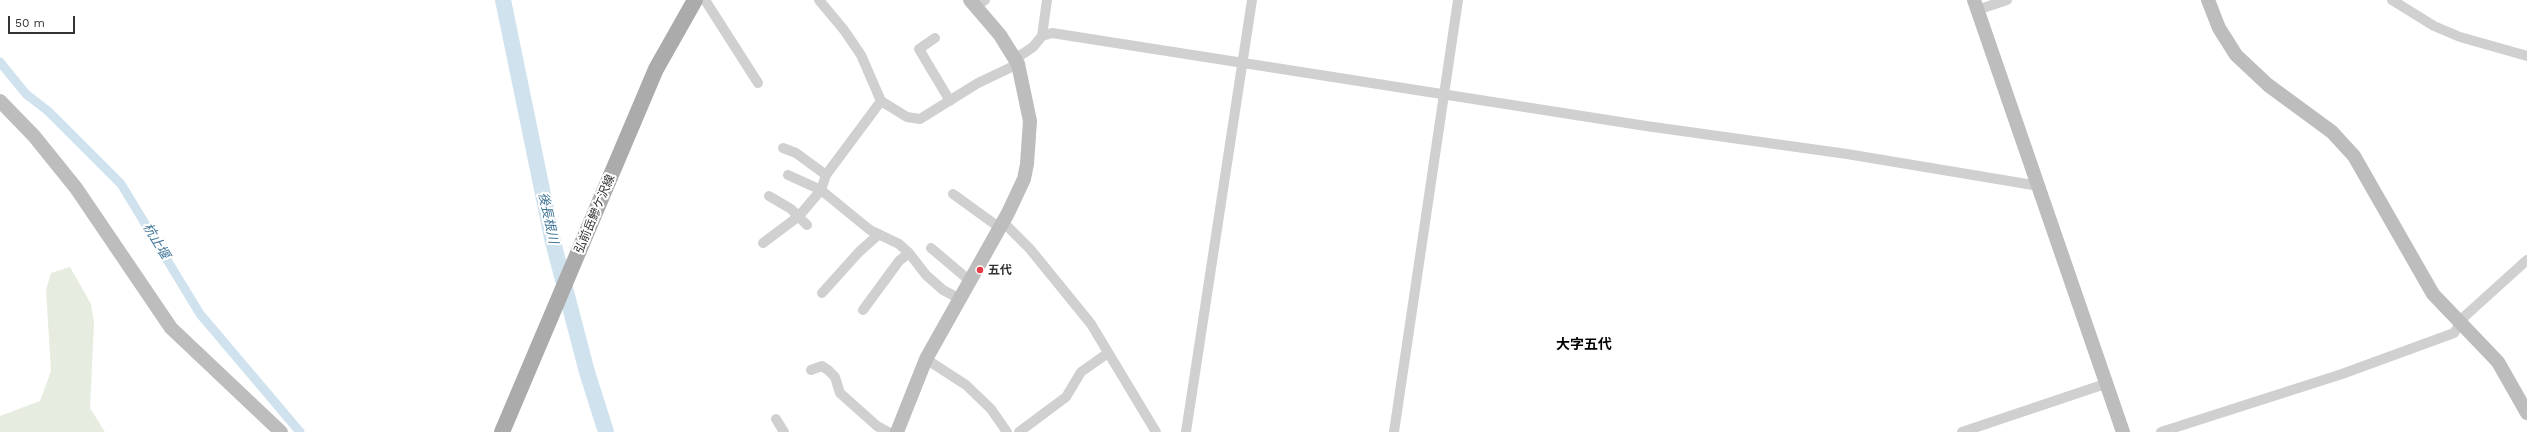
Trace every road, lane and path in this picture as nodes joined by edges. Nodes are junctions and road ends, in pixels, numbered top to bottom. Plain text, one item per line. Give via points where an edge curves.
1 (695, 0) edge
2 (705, 0) edge
3 (819, 0) edge
4 (1047, 0) edge
5 (1252, 0) edge
6 (1458, 0) edge
7 (2007, 0) edge
8 (2208, 0) edge
9 (2392, 0) edge
10 (977, 2) edge
11 (1976, 5) edge
12 (1042, 36) junction
13 (935, 38) dead end
14 (2527, 56) edge
15 (1016, 60) junction
16 (1242, 64) junction
17 (758, 83) dead end
18 (1444, 94) junction
19 (0, 101) edge
20 (881, 101) junction
21 (950, 102) junction
22 (782, 148) dead end
23 (788, 175) dead end
24 (826, 175) junction
25 (2039, 186) junction
26 (821, 190) junction
27 (953, 194) dead end
28 (769, 196) dead end
29 (799, 216) junction
30 (807, 225) dead end
31 (1001, 225) junction
32 (879, 234) junction
33 (763, 242) dead end
34 (931, 248) dead end
35 (909, 253) junction
36 (2527, 260) edge
37 (970, 281) junction
38 (822, 293) dead end
39 (960, 299) junction
40 (863, 310) dead end
41 (2460, 323) junction
42 (1108, 354) junction
43 (926, 359) junction
44 (811, 370) dead end
45 (2105, 384) junction
46 (2527, 413) edge
47 (776, 419) dead end
48 (281, 432) edge
49 (502, 432) edge
50 (784, 432) edge
51 (888, 432) edge
52 (897, 432) edge
53 (1007, 432) edge
54 (1019, 432) edge
55 (1156, 432) edge
56 (1186, 432) edge
57 (1394, 432) edge
58 (1962, 432) edge
59 (2123, 432) edge
60 (2161, 432) edge

1 - 49 main road, 弘前岳鰺ケ沢線 via 656,69
2 - 17 street
3 - 20 street via 861,54
4 - 12 street
5 - 16 street
6 - 18 street
7 - 11 street
8 - 41 street via 2219,28 2236,55 2268,85 2332,132 2354,156 2432,294
9 - 14 street via 2434,26 2460,37
10 - 15 street
11 - 25 street
12 - 15 street
12 - 16 street via 1052,33
13 - 21 street via 919,49
15 - 21 street
15 - 31 street via 1031,136 1024,179
16 - 18 street
16 - 56 street
18 - 25 street
18 - 57 street
19 - 48 street via 34,136 76,188 171,328
20 - 21 street via 907,117 920,119
20 - 24 street
22 - 24 street via 796,153
23 - 26 street
24 - 26 street
25 - 45 street
26 - 29 street
26 - 32 street via 870,230
27 - 31 street
28 - 29 street
29 - 30 street
29 - 33 street
31 - 37 street
31 - 42 street via 1030,249 1091,324
32 - 35 street via 900,244
32 - 38 street
34 - 37 street
35 - 39 street via 926,275 943,290
35 - 40 street via 899,261
36 - 41 street
37 - 39 street
39 - 43 street
41 - 46 street via 2498,362
41 - 60 street via 2454,333 2357,368
42 - 54 street via 1081,372 1066,397
42 - 55 street
43 - 52 street
43 - 53 street via 966,385 991,409
44 - 51 street via 822,366 828,370 835,378 840,394 877,426
45 - 58 street
45 - 59 street
47 - 50 street

